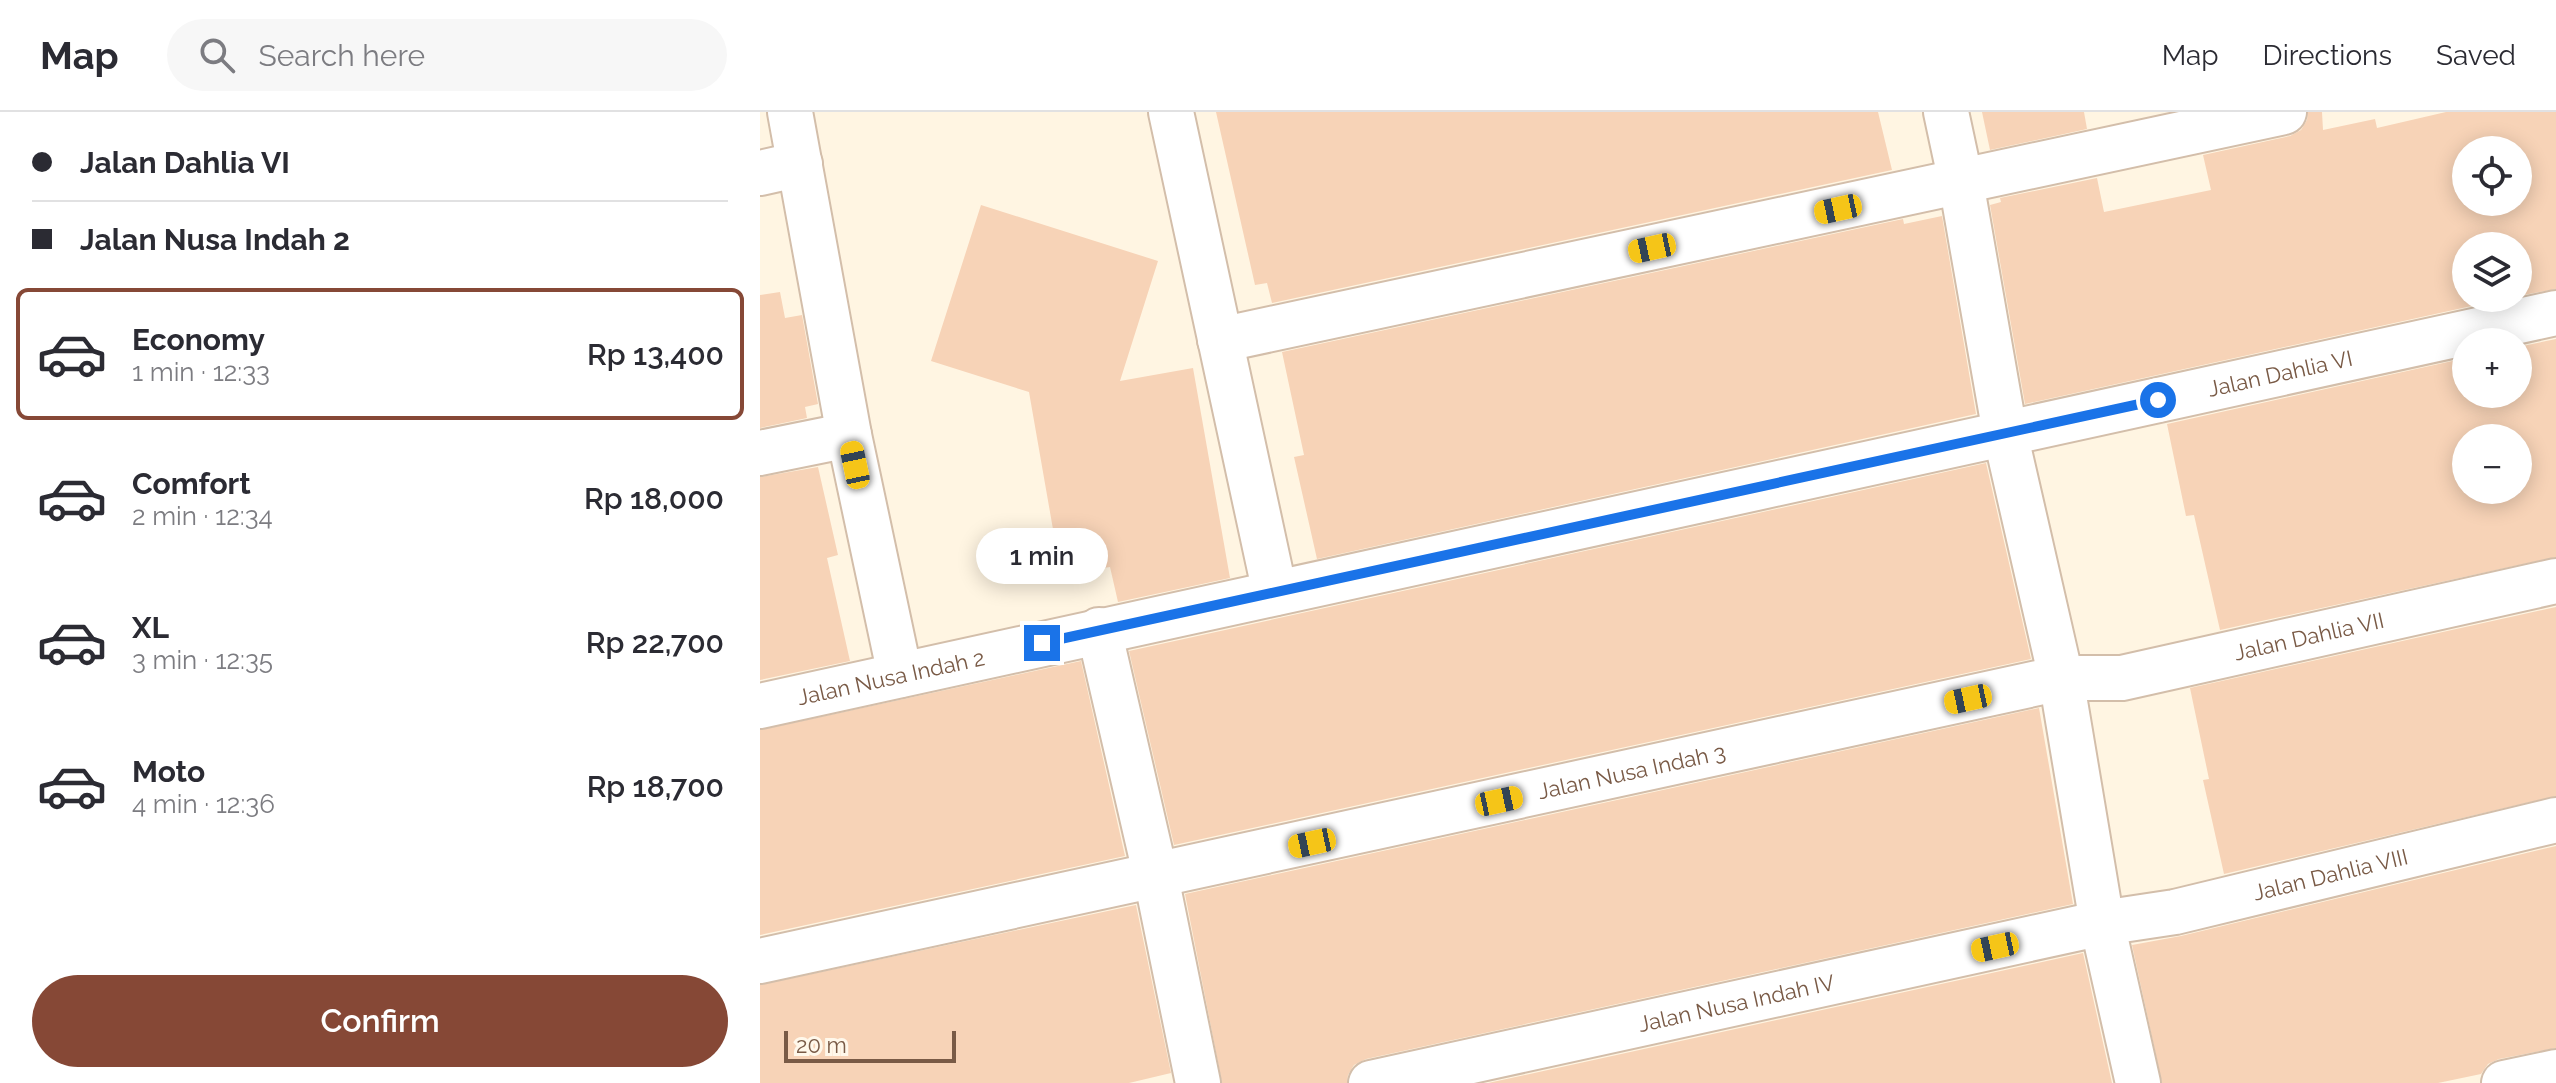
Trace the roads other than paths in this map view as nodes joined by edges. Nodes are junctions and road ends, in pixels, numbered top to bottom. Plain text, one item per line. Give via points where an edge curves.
1 (790, 112) edge
2 (1171, 112) edge
3 (1946, 112) edge
4 (2284, 112) edge
5 (780, 168) edge
6 (1961, 182) junction
7 (2556, 313) edge
8 (1220, 340) junction
9 (2005, 433) junction
10 (849, 435) junction
11 (760, 453) edge
12 (2556, 581) edge
13 (1275, 593) junction
14 (1099, 630) junction
15 (900, 675) junction
16 (2061, 678) junction
17 (760, 706) edge
18 (2556, 820) edge
19 (1156, 877) junction
20 (2102, 923) junction
21 (760, 961) edge
22 (2556, 1072) edge
23 (1198, 1083) edge
24 (1371, 1083) edge
25 (2138, 1083) edge
26 (2504, 1083) edge

1 - 5 street
2 - 8 street
3 - 6 street
4 - 6 street
5 - 10 street
6 - 8 street
6 - 9 street
7 - 9 street, Jalan Dahlia VI
8 - 13 street
9 - 13 street, Jalan Nusa Indah 2
9 - 16 street
10 - 11 street
10 - 15 street
12 - 16 street, Jalan Dahlia VII via 2122,678
13 - 14 street, Jalan Nusa Indah 2
14 - 15 street, Jalan Nusa Indah 2
14 - 19 street
15 - 17 street, Jalan Nusa Indah 2
16 - 19 street, Jalan Nusa Indah 3
16 - 20 street
18 - 20 street, Jalan Dahlia VIII via 2175,912
19 - 21 street, Jalan Nusa Indah 3
19 - 23 street
20 - 24 street, Jalan Nusa Indah IV
20 - 25 street
22 - 26 street

